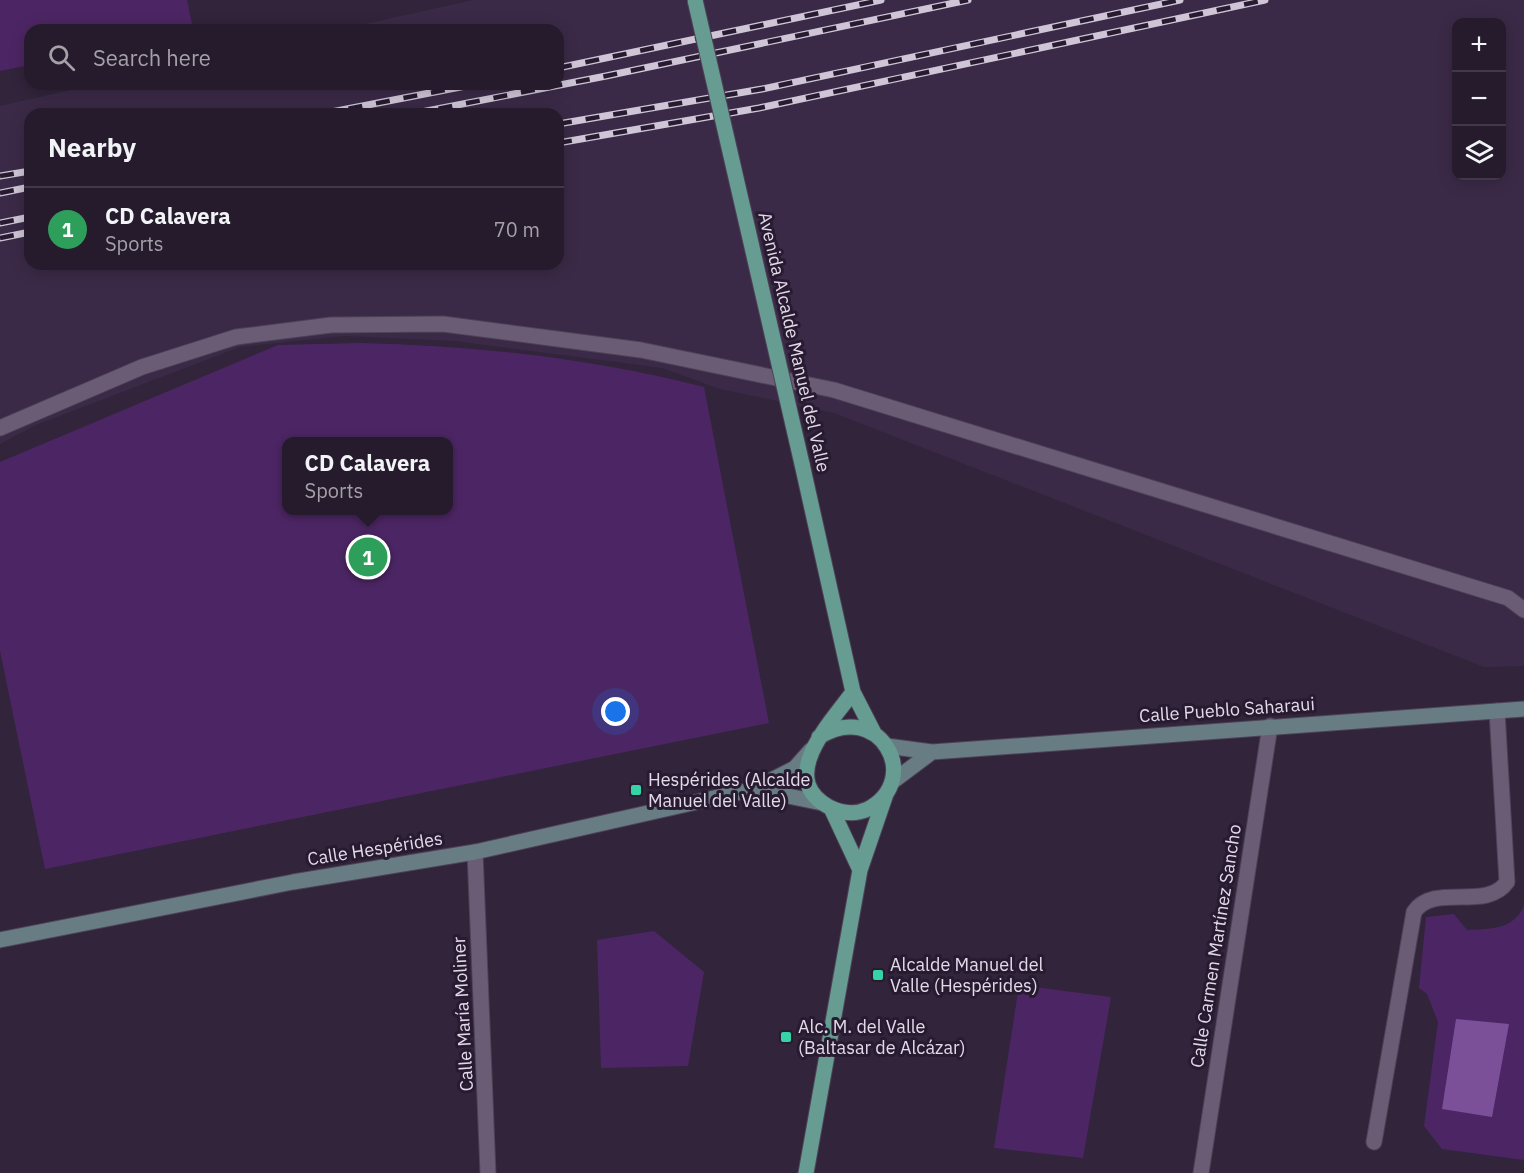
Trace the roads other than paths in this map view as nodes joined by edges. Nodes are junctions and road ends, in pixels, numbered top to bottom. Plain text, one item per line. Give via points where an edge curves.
1 (695, 0) edge
2 (0, 428) edge
3 (1524, 610) edge
4 (853, 692) junction
5 (1524, 709) edge
6 (1497, 711) junction
7 (1270, 726) junction
8 (874, 733) junction
9 (815, 744) junction
10 (887, 746) junction
11 (932, 752) junction
12 (889, 788) junction
13 (754, 789) junction
14 (827, 805) junction
15 (475, 852) junction
16 (860, 870) junction
17 (0, 940) edge
18 (1374, 1142) dead end
19 (488, 1173) edge
20 (806, 1173) edge
21 (1201, 1173) edge

1 - 4 main road, Avenida Alcalde Manuel del Valle, bridge
2 - 3 street via 142,367 236,337 331,326 443,324 641,350 834,390 1508,598
4 - 8 main road, Avenida Alcalde Manuel del Valle
4 - 9 main road
5 - 6 street, Calle Pueblo Saharaui
6 - 7 street, Calle Pueblo Saharaui
6 - 18 street via 1508,882 1501,891 1489,896 1429,900 1419,904 1414,912
7 - 11 street, Calle Pueblo Saharaui
7 - 21 street, Calle Carmen Martínez Sancho
8 - 9 main road via 846,726 832,730
8 - 10 main road
9 - 13 street, Calle Hespérides via 795,768
9 - 14 main road via 807,778 812,792
10 - 11 street, Calle Pueblo Saharaui
10 - 12 main road via 893,768
11 - 12 street
12 - 14 main road via 864,811 850,813
12 - 16 main road
13 - 14 street, Calle Hespérides
13 - 15 street, Calle Hespérides
14 - 16 main road
15 - 17 street, Calle Hespérides via 293,882
15 - 19 street, Calle María Moliner
16 - 20 main road

